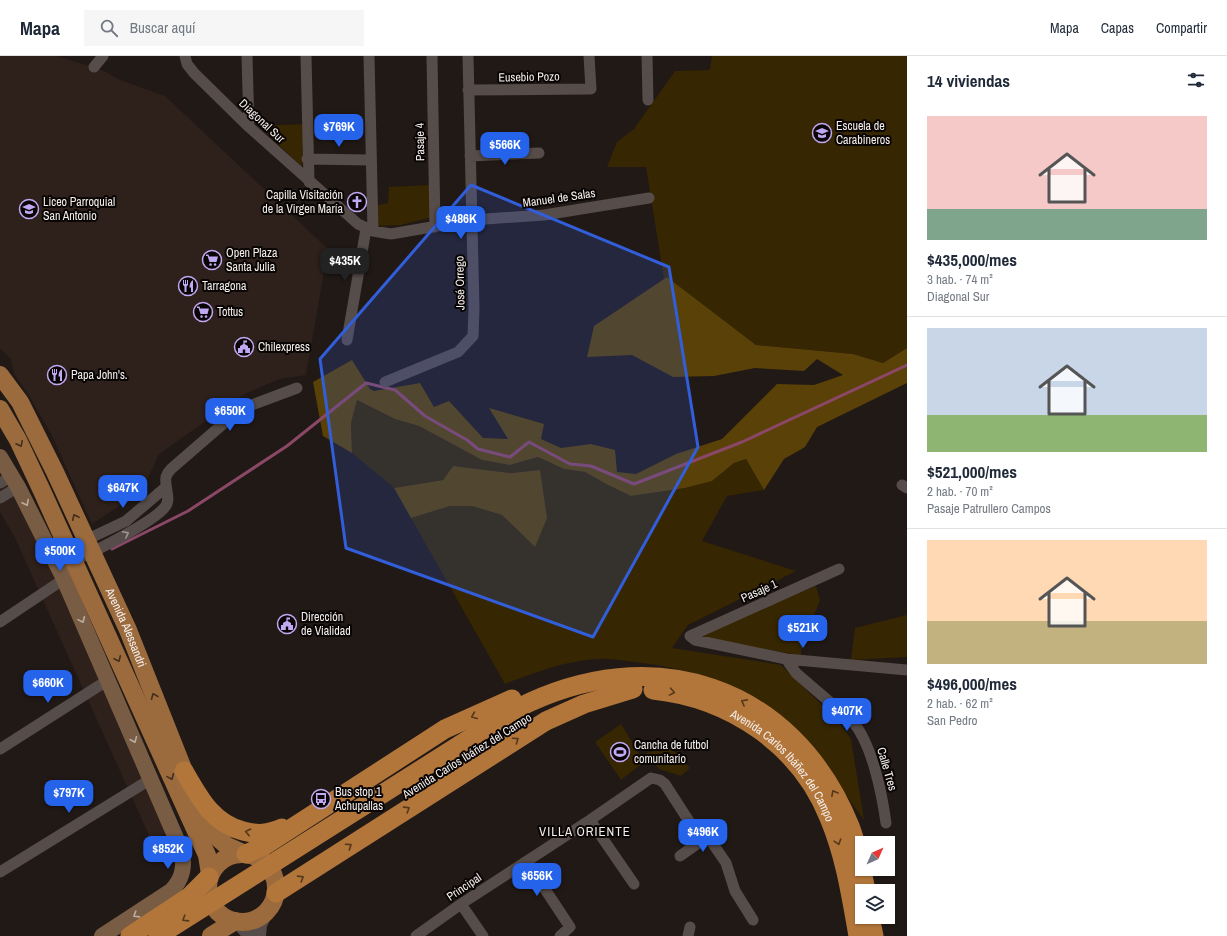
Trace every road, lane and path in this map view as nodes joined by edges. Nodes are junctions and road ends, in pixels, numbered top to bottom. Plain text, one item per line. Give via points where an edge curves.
1 (103, 56) edge
2 (185, 56) edge
3 (247, 56) edge
4 (306, 56) edge
5 (369, 56) edge
6 (432, 56) edge
7 (468, 56) edge
8 (590, 56) edge
9 (647, 56) edge
10 (94, 67) dead end
11 (468, 90) junction
12 (648, 100) dead end
13 (249, 127) junction
14 (539, 153) dead end
15 (470, 156) junction
16 (308, 159) junction
17 (371, 160) junction
18 (309, 182) junction
19 (650, 198) dead end
20 (472, 220) junction
21 (435, 227) junction
22 (370, 230) junction
23 (347, 340) dead end
24 (0, 374) edge
25 (0, 382) edge
26 (385, 382) dead end
27 (297, 388) dead end
28 (20, 402) junction
29 (0, 409) edge
30 (0, 457) edge
31 (10, 482) edge
32 (0, 498) edge
33 (89, 546) junction
34 (53, 555) junction
35 (72, 560) junction
36 (839, 569) dead end
37 (64, 579) junction
38 (0, 622) edge
39 (786, 659) junction
40 (907, 670) edge
41 (108, 680) junction
42 (578, 684) junction
43 (633, 689) junction
44 (0, 749) edge
45 (184, 771) junction
46 (151, 779) junction
47 (311, 815) junction
48 (590, 820) junction
49 (886, 823) dead end
50 (699, 833) junction
51 (248, 855) junction
52 (680, 856) dead end
53 (527, 862) junction
54 (0, 872) edge
55 (209, 879) junction
56 (634, 884) dead end
57 (864, 884) edge
58 (276, 888) junction
59 (461, 904) junction
60 (266, 912) junction
61 (231, 919) junction
62 (753, 920) dead end
63 (871, 924) edge
64 (564, 933) edge
65 (102, 936) edge
66 (130, 936) edge
67 (158, 936) edge
68 (182, 936) edge
69 (211, 936) edge
70 (250, 936) edge
71 (259, 936) edge
72 (416, 936) edge
73 (483, 936) edge
74 (858, 936) edge
75 (874, 936) edge

1 - 10 street
2 - 13 street, Diagonal Sur via 190,69
3 - 13 street
4 - 16 street
5 - 17 street
6 - 21 street, Pasaje 4
7 - 11 street, José Orrego
8 - 11 street, Eusebio Pozo via 591,89
9 - 12 street
11 - 15 street, José Orrego
13 - 18 street, Diagonal Sur
14 - 15 street
15 - 20 street, José Orrego
16 - 17 street
16 - 18 street
17 - 22 street
18 - 22 street, Diagonal Sur via 358,224
19 - 20 street, Manuel de Salas via 544,215
20 - 21 street, Diagonal Sur
20 - 26 street, José Orrego via 472,336 458,352
21 - 22 street, Diagonal Sur via 391,234
22 - 23 street
24 - 28 main road, Avenida Alessandri
25 - 28 main road
27 - 33 street via 244,408 231,417 171,469 166,477 168,501 165,507 132,532
33 -> 28 main road, Avenida Alessandri
29 -> 35 main road, Avenida Alessandri via 18,440
30 - 31 main road
31 - 32 street
31 -> 34 main road
33 - 35 street
45 -> 33 main road, Avenida Alessandri via 128,630
34 - 35 street via 64,561
34 - 37 main road
35 -> 55 main road, Avenida Alessandri via 207,855
36 - 39 street, Pasaje 1 via 690,636 695,640
37 - 38 street
37 -> 41 main road
39 - 40 street
39 - 49 street, Calle Tres via 796,673 860,731 866,742
41 - 44 street
41 -> 46 main road
42 -> 47 highway via 523,695 445,729
57 -> 42 highway, Avenida Carlos Ibáñez del Campo via 851,828 833,791 810,756 781,726 741,700 709,687 670,679 622,677
42 -> 67 highway, Avenida Carlos Ibáñez del Campo via 537,699 504,716
58 -> 43 highway via 546,721 584,704
43 - 68 highway, Avenida Carlos Ibáñez del Campo via 574,698 521,720
43 -> 74 highway, Avenida Carlos Ibáñez del Campo via 679,694 726,709 758,728 793,760 817,793 834,830 844,865
47 -> 45 highway via 270,834 252,834 239,830 220,822 211,813
45 - 51 main road, Avenida Alessandri via 212,829 227,846
46 - 54 street
46 -> 65 main road via 182,852 183,872 167,895
47 - 51 highway
48 - 50 street, Principal via 646,780 656,778 665,784 689,823
48 - 53 street, Principal
48 - 56 street
50 - 52 street via 697,844
50 - 62 street via 709,838 726,863 735,891
51 - 55 main road via 233,854 223,859 216,865
51 - 58 main road via 270,867
53 - 59 street, Principal
53 - 64 street via 567,921 570,927
55 - 61 main road via 211,902
55 - 66 highway via 189,898
58 - 60 main road via 274,901
59 - 72 street, Principal
59 - 73 street
60 - 61 main road via 251,921
60 - 71 street via 260,925
61 - 69 main road
61 - 70 street
63 - 75 highway

